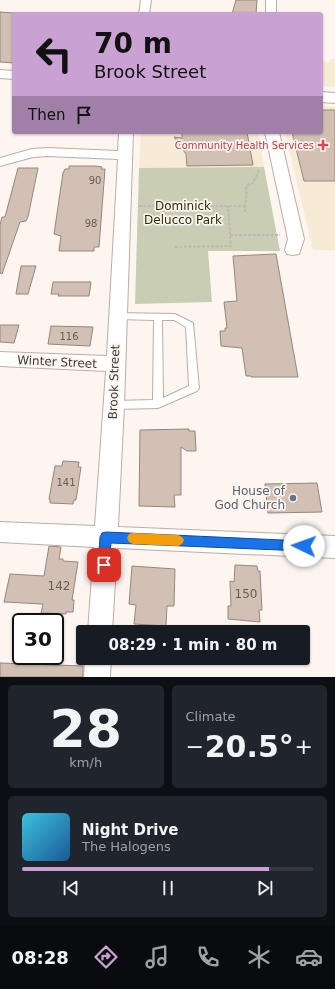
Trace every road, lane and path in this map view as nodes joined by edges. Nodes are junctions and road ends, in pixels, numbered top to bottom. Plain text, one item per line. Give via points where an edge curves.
1 (146, 0) edge
2 (271, 0) edge
3 (144, 12) edge
4 (271, 12) edge
5 (0, 74) edge
6 (12, 75) edge
7 (323, 97) edge
8 (335, 98) edge
9 (126, 134) edge
10 (272, 134) edge
11 (124, 155) junction
12 (0, 162) edge
13 (259, 170) dead end
14 (122, 205) junction
15 (228, 206) junction
16 (244, 206) junction
17 (245, 212) dead end
18 (230, 235) junction
19 (294, 243) joint
20 (175, 247) dead end
21 (117, 316) junction
22 (158, 317) junction
23 (0, 359) edge
24 (115, 364) junction
25 (158, 404) junction
26 (114, 405) junction
27 (0, 532) edge
28 (106, 537) junction
29 (335, 547) edge
30 (100, 625) edge
31 (98, 665) edge
32 (97, 677) edge

1 - 3 street
2 - 4 street
5 - 6 highway
7 - 8 highway
9 - 11 street, Brook Street
10 - 19 street
11 - 12 street via 48,152 32,153
11 - 14 street, Brook Street
13 - 16 path via 253,183 246,186 248,195
14 - 15 path
14 - 21 street, Brook Street
15 - 16 path
15 - 18 path
16 - 17 path
18 - 19 path
18 - 20 path via 231,246
21 - 22 lane
21 - 24 street, Brook Street
22 - 25 lane
22 - 25 lane via 175,318 190,325 194,388
23 - 24 street, Winter Street
24 - 26 street, Brook Street
25 - 26 lane
26 - 28 street, Brook Street
27 - 28 street
28 - 29 street
28 - 30 street, Brook Street
31 - 32 street

